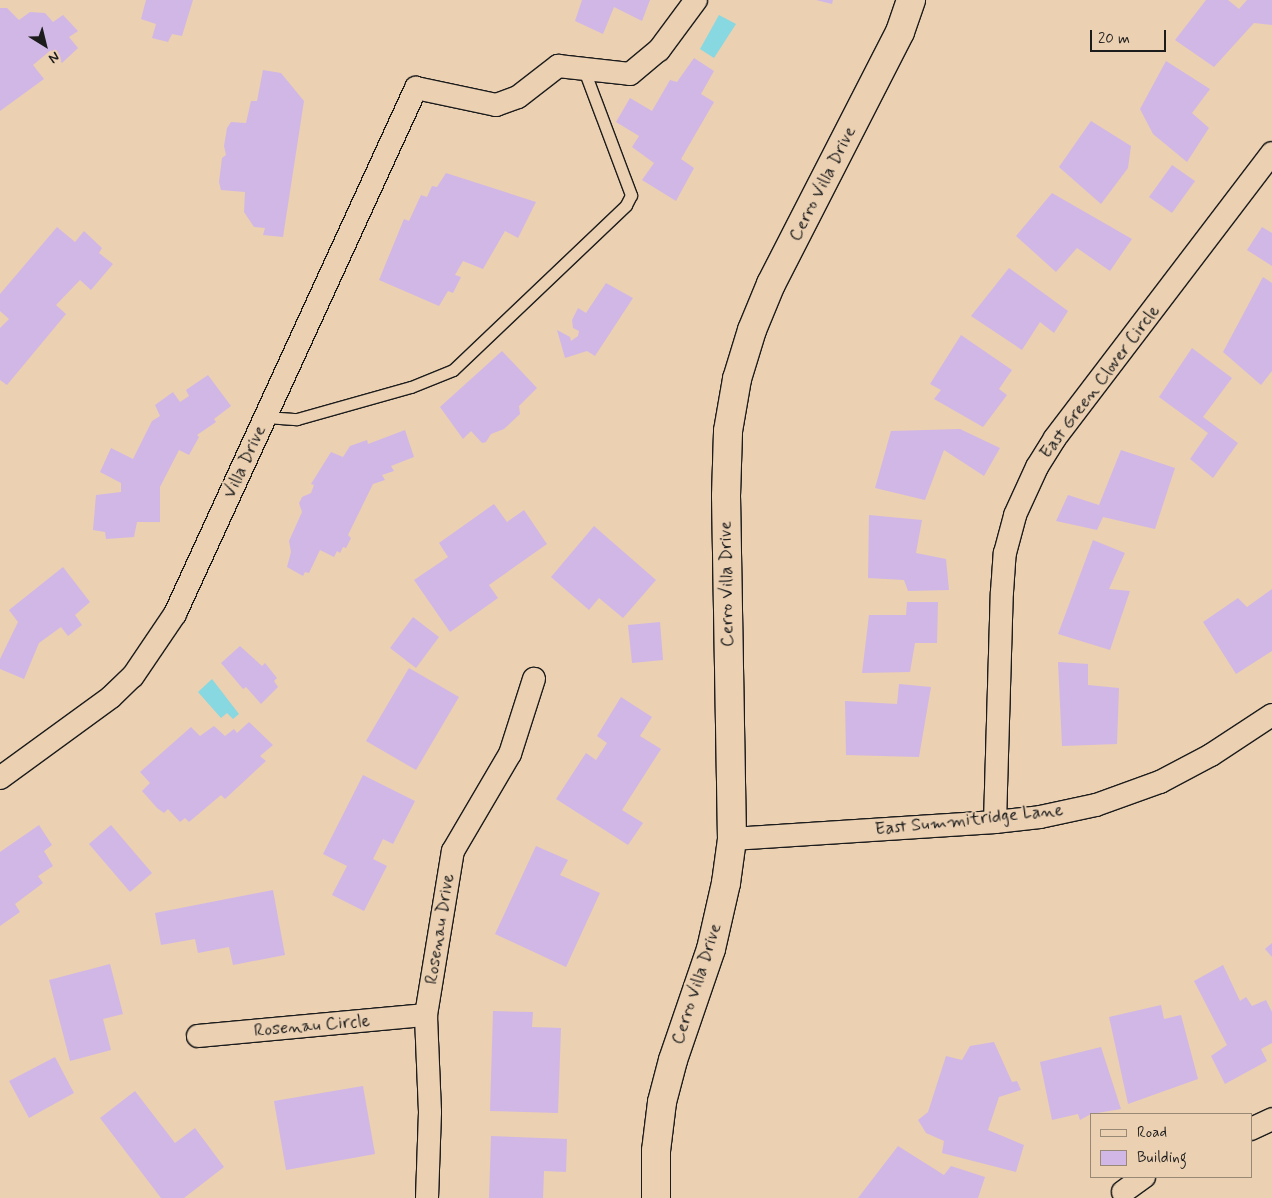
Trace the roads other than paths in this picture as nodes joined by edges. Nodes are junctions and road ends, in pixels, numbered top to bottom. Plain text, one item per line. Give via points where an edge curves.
1 (696, 0) edge
2 (912, 0) edge
3 (584, 70) junction
4 (1272, 153) edge
5 (266, 417) junction
6 (534, 678) dead end
7 (1272, 715) edge
8 (0, 778) edge
9 (995, 822) junction
10 (732, 839) junction
11 (426, 1015) junction
12 (198, 1036) dead end
13 (1272, 1119) edge
14 (1252, 1129) edge
15 (1143, 1178) edge
16 (1123, 1192) dead end
17 (427, 1198) edge
18 (656, 1198) edge

1 - 3 street via 643,66 630,74
2 - 10 street, Cerro Villa Drive via 900,32 771,284 737,379 728,431 726,496
3 - 5 street, Villa Drive via 558,66 518,97 496,105 416,88
3 - 5 lane via 631,195 626,205 453,370 411,386 297,419
4 - 9 street, East Green Clover Circle via 1055,438 1037,467 1016,514 1005,553 1002,592
5 - 8 street, Villa Drive via 176,614 153,650 133,676 90,714
6 - 11 street, Rosenau Drive via 510,754 452,851
7 - 9 street, East Summitridge Lane via 1211,755 1160,782 1096,805 1040,817
9 - 10 street, East Summitridge Lane
10 - 18 street, Cerro Villa Drive via 711,949 662,1102 656,1151
11 - 12 street, Rosenau Circle
11 - 17 street, Rosenau Drive via 430,1112
13 - 14 street
15 - 16 street

